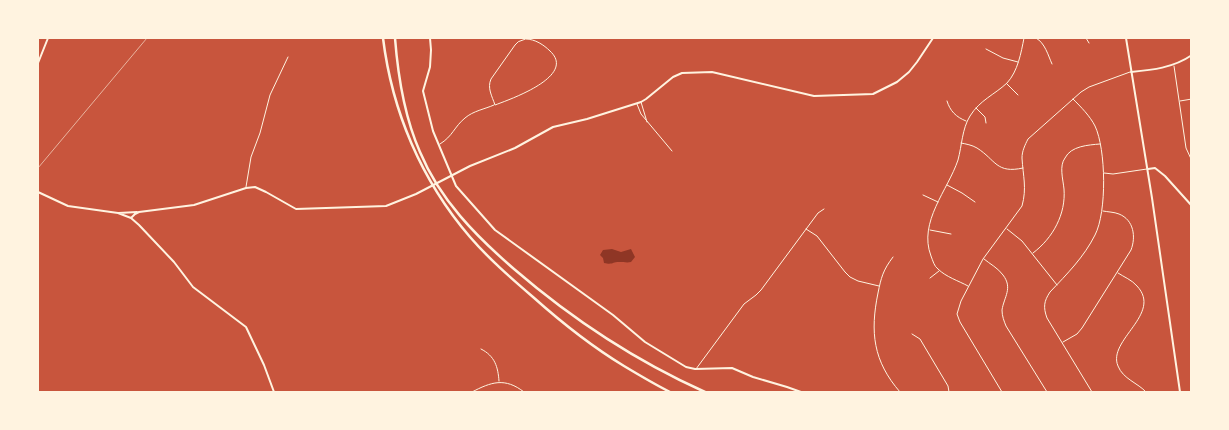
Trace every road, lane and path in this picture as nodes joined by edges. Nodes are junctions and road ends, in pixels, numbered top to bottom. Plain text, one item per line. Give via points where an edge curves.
1 (48, 38) edge
2 (383, 38) edge
3 (395, 38) edge
4 (430, 38) edge
5 (933, 38) edge
6 (1024, 38) edge
7 (1036, 38) edge
8 (1086, 38) edge
9 (1126, 38) edge
10 (1089, 43) dead end
11 (986, 49) dead end
12 (1192, 55) edge
13 (288, 56) dead end
14 (1018, 62) junction
15 (38, 63) edge
16 (1052, 64) dead end
17 (1174, 65) junction
18 (1130, 72) junction
19 (1006, 83) junction
20 (1018, 95) dead end
21 (1073, 98) junction
22 (1192, 99) edge
23 (946, 101) dead end
24 (1179, 101) junction
25 (641, 102) junction
26 (636, 103) junction
27 (495, 105) junction
28 (975, 108) junction
29 (967, 121) junction
30 (647, 122) junction
31 (986, 123) dead end
32 (961, 143) junction
33 (439, 144) junction
34 (1100, 144) junction
35 (672, 151) dead end
36 (1192, 161) edge
37 (1024, 168) junction
38 (1147, 169) junction
39 (1104, 173) junction
40 (452, 176) junction
41 (947, 185) junction
42 (246, 188) junction
43 (38, 192) edge
44 (923, 195) dead end
45 (975, 202) dead end
46 (938, 203) junction
47 (1192, 206) edge
48 (824, 209) dead end
49 (1102, 211) junction
50 (139, 212) junction
51 (118, 213) junction
52 (1126, 213) dead end
53 (1125, 217) junction
54 (131, 218) junction
55 (806, 228) junction
56 (1006, 228) junction
57 (929, 230) junction
58 (951, 234) dead end
59 (1033, 253) junction
60 (893, 258) dead end
61 (983, 259) junction
62 (939, 270) junction
63 (1117, 272) junction
64 (930, 278) dead end
65 (1057, 285) junction
66 (969, 286) junction
67 (880, 287) junction
68 (912, 334) dead end
69 (1062, 342) junction
70 (481, 349) dead end
71 (695, 369) junction
72 (499, 382) junction
73 (274, 392) edge
74 (472, 392) edge
75 (524, 392) edge
76 (670, 392) edge
77 (706, 392) edge
78 (801, 392) edge
79 (900, 392) edge
80 (949, 392) edge
81 (1002, 392) edge
82 (1047, 392) edge
83 (1092, 392) edge
84 (1146, 392) edge
85 (1180, 392) edge

1 - 15 main road
2 - 76 highway via 392,90 409,137 429,179 469,236 556,318 623,366
3 - 77 highway via 400,84 420,154 466,224 564,310 647,363
4 - 33 main road via 430,67 423,91
5 - 25 main road via 909,72 873,94 814,96 712,72 682,73
6 - 14 street
7 - 16 street via 1043,44
8 - 10 street
9 - 18 main road
11 - 14 street
12 - 17 main road
13 - 42 street via 270,94 251,157
14 - 19 street
17 - 18 main road
17 - 24 street
18 - 21 street via 1089,87
18 - 38 main road
19 - 20 street
19 - 28 street
21 - 34 street via 1094,125
21 - 37 street via 1028,139 1022,158
22 - 24 street
23 - 29 street via 955,114
24 - 36 street via 1186,148
25 - 26 main road
25 - 30 street
26 - 30 street
26 - 40 main road via 553,127
27 - 27 street via 517,97 554,74 556,62 553,54 531,39 518,42 490,82
27 - 33 street via 465,118 451,136
28 - 29 street
28 - 31 street via 985,117
29 - 32 street
30 - 35 street
32 - 37 street via 977,148 1003,169
32 - 41 street via 958,160
33 - 40 main road
34 - 39 street
34 - 59 street via 1074,149 1064,158 1062,214 1047,240
37 - 56 street via 1025,197
38 - 39 street
38 - 47 main road via 1154,168 1165,176
38 - 85 main road
39 - 49 street
40 - 42 main road via 403,200 371,207 296,209 255,187
40 - 71 main road via 456,186 495,230 645,342 686,367
41 - 45 street
41 - 46 street
42 - 50 main road via 194,205
43 - 51 main road via 68,206
44 - 46 street
46 - 57 street
48 - 55 street
49 - 53 street
49 - 65 street via 1096,234 1080,261
50 - 51 main road
50 - 54 main road
51 - 54 main road
52 - 53 street
53 - 63 street via 1134,232 1134,240
54 - 73 main road via 174,262 193,287 246,327
55 - 67 street via 817,236 850,277
55 - 71 street via 761,290 744,304
56 - 59 street
56 - 61 street
57 - 58 street
57 - 62 street via 929,250
59 - 65 street
60 - 67 street via 882,274
61 - 66 street
61 - 82 street via 1004,276 1008,290 1003,319
62 - 64 street
62 - 66 street
63 - 69 street via 1082,328
63 - 84 street via 1137,285 1144,305 1116,360 1125,376
65 - 69 street via 1047,296 1044,310
66 - 81 street via 959,306 960,322
67 - 79 street via 874,338 887,374
68 - 80 street via 920,339
69 - 83 street
70 - 72 street via 491,356
71 - 78 main road via 732,368
72 - 74 street
72 - 75 street

